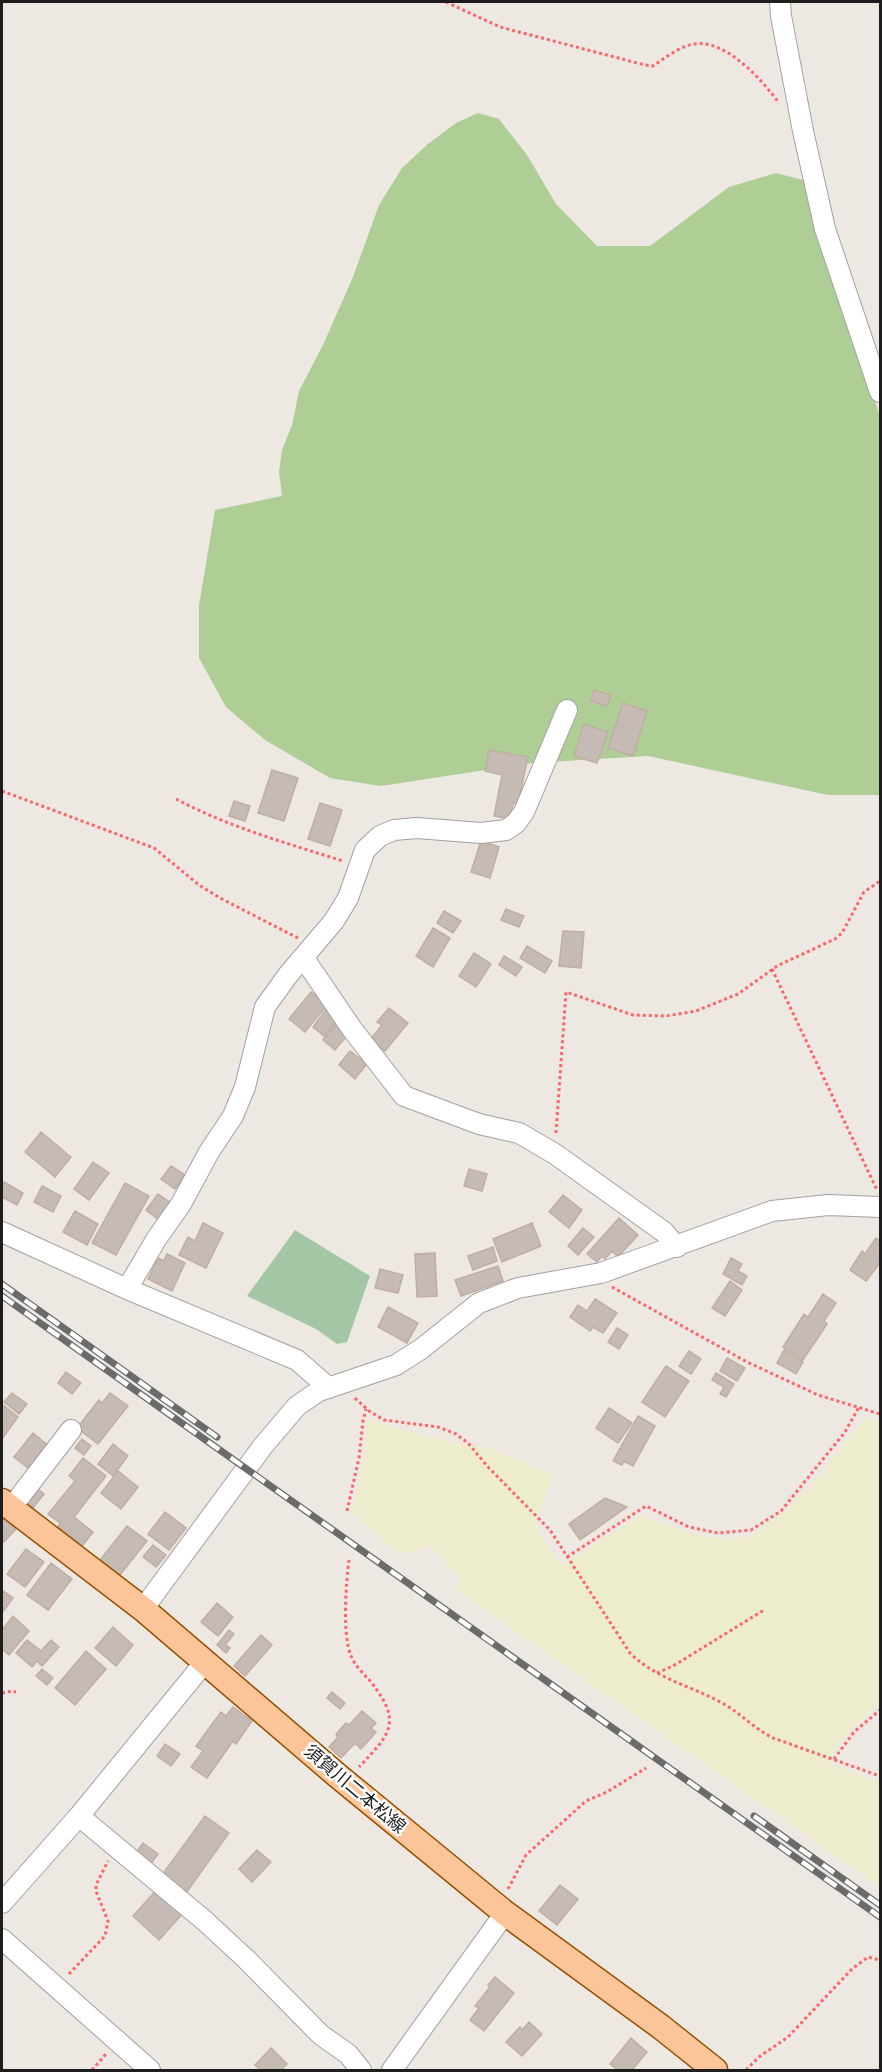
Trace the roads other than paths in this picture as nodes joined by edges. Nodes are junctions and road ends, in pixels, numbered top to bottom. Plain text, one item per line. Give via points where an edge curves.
1 (780, 2) edge
2 (880, 392) edge
3 (567, 710) dead end
4 (303, 957) junction
5 (880, 1207) edge
6 (2, 1232) edge
7 (677, 1247) junction
8 (127, 1289) junction
9 (336, 1385) junction
10 (71, 1430) dead end
11 (6, 1504) edge
12 (143, 1609) junction
13 (205, 1662) junction
14 (79, 1816) junction
15 (2, 1903) edge
16 (502, 1910) junction
17 (2, 1939) edge
18 (150, 2070) edge
19 (361, 2070) edge
20 (392, 2070) edge
21 (715, 2070) edge

1 - 2 street via 825,229
3 - 4 street via 516,823 506,830 481,833 417,828 380,836 365,850 348,898 334,921
4 - 7 street via 404,1096 479,1124 519,1133 664,1232
4 - 8 street via 266,1007 245,1087 233,1116
5 - 7 street via 828,1205 772,1211
6 - 8 street
7 - 9 street via 597,1274 500,1294 479,1303 396,1365
8 - 9 street via 297,1360
9 - 12 street via 297,1406
10 - 11 street
11 - 12 main road, 須賀川二本松線
12 - 13 main road, 須賀川二本松線
13 - 14 street
13 - 16 main road, 須賀川二本松線
14 - 15 street
14 - 19 street via 205,1921
16 - 20 street
16 - 21 main road, 須賀川二本松線
17 - 18 street

